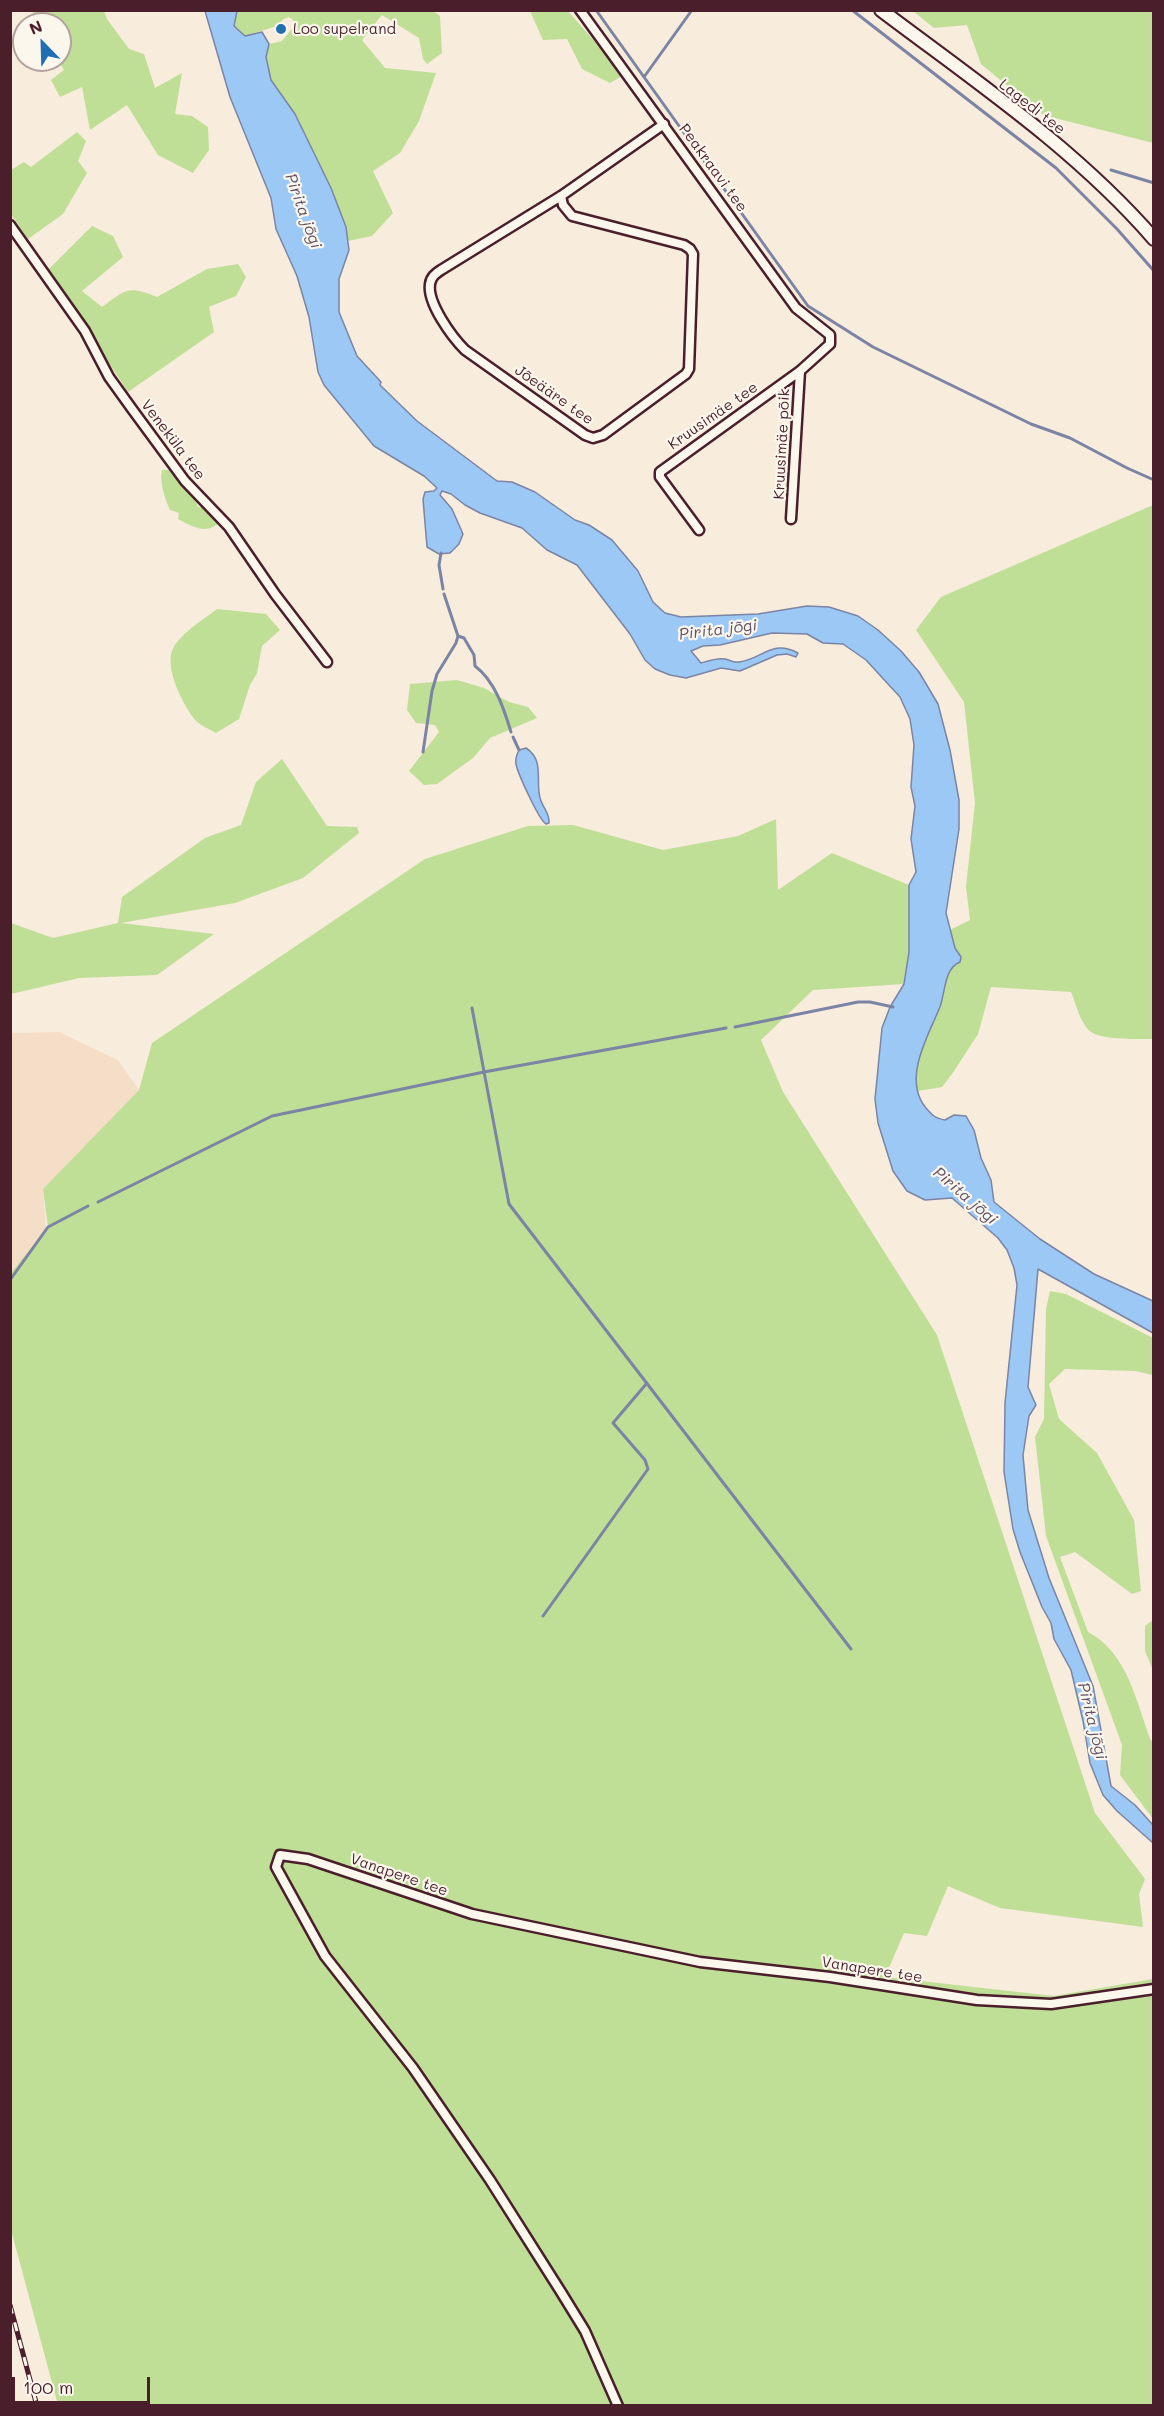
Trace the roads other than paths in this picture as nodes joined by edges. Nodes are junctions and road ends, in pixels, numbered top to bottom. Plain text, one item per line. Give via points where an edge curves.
1 (580, 10) edge
2 (881, 10) edge
3 (664, 124) junction
4 (561, 196) junction
5 (10, 225) edge
6 (1154, 239) edge
7 (831, 335) joint
8 (800, 371) junction
9 (791, 519) dead end
10 (699, 531) dead end
11 (327, 663) dead end
12 (1154, 1989) edge
13 (618, 2406) edge

1 - 3 street, Peakraavi tee
2 - 6 street, Lagedi tee via 1078,162
3 - 4 street, Jõeääre tee
3 - 7 street, Peakraavi tee via 796,308
4 - 4 street, Jõeääre tee via 441,270 433,276 430,289 445,324 465,350 593,438 603,435 689,369 693,254 684,245 572,216
5 - 11 street, Veneküla tee via 85,331 109,377 132,409 185,480 229,527
7 - 8 street, Kruusimäe tee via 830,344
8 - 9 street, Kruusimäe põik
8 - 10 street, Kruusimäe tee via 660,472
12 - 13 street, Vanapere tee via 1051,2004 977,2000 700,1962 472,1914 308,1859 280,1855 276,1867 325,1956 413,2068 490,2180 585,2331

